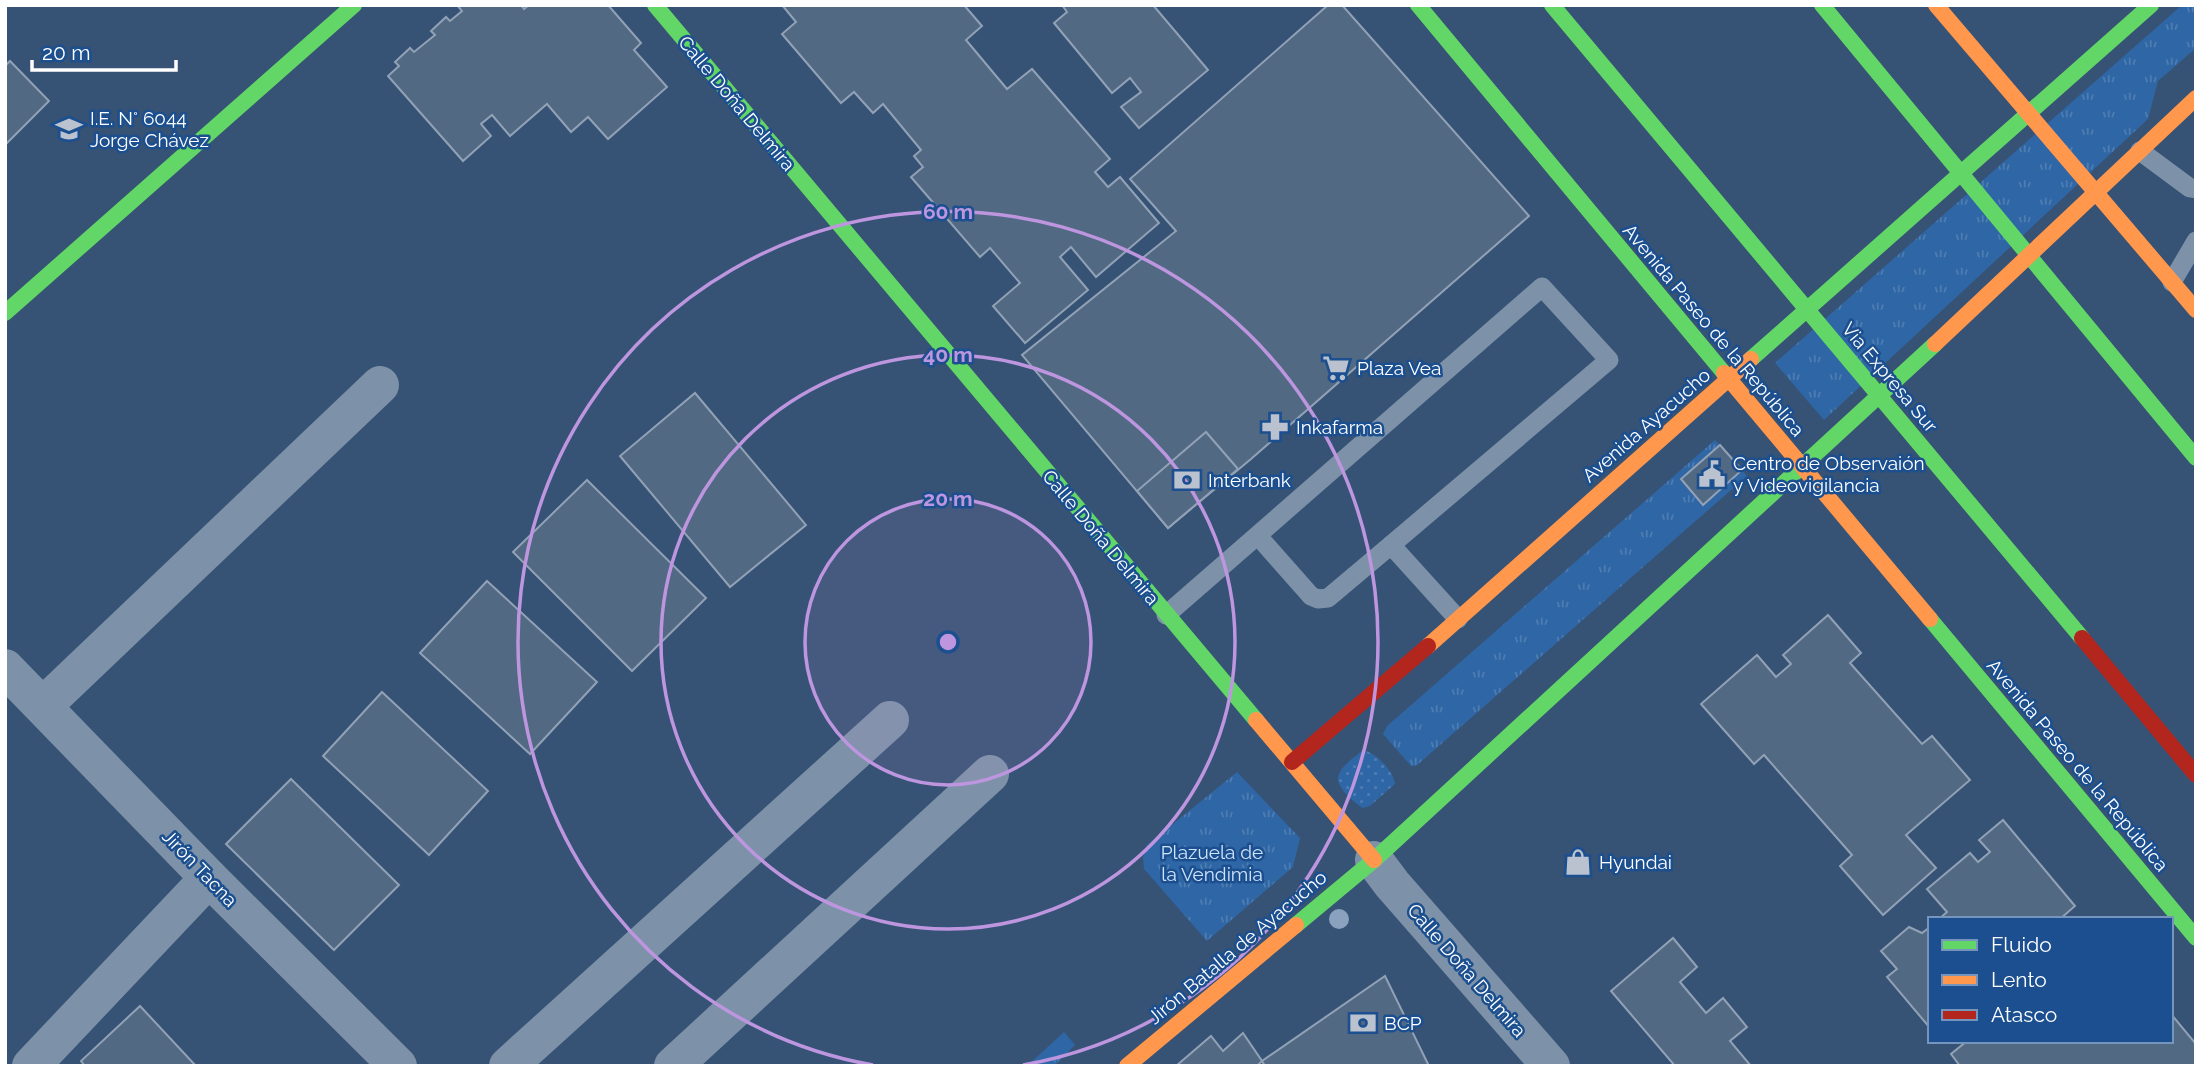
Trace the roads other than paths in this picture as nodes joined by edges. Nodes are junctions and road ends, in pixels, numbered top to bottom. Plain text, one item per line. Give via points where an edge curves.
1 (354, 5) edge
2 (655, 5) edge
3 (1418, 5) edge
4 (1552, 5) edge
5 (1822, 5) edge
6 (1936, 5) edge
7 (2151, 5) edge
8 (2189, 94) edge
9 (2028, 114) junction
10 (2140, 150) junction
11 (1962, 173) junction
12 (2196, 189) edge
13 (2096, 193) junction
14 (2193, 252) edge
15 (2027, 256) junction
16 (2172, 282) junction
17 (1807, 310) junction
18 (2196, 310) edge
19 (5, 313) edge
20 (1728, 380) junction
21 (380, 385) dead end
22 (1879, 397) junction
23 (2196, 458) edge
24 (1802, 468) junction
25 (1258, 536) junction
26 (1391, 545) junction
27 (1166, 615) junction
28 (1458, 619) junction
29 (5, 668) edge
30 (43, 706) junction
31 (890, 720) dead end
32 (1292, 762) junction
33 (990, 774) dead end
34 (2196, 775) edge
35 (1374, 860) junction
36 (209, 878) junction
37 (2196, 938) edge
38 (31, 1066) edge
39 (398, 1066) edge
40 (508, 1066) edge
41 (673, 1066) edge
42 (1127, 1066) edge
43 (1551, 1066) edge

1 - 19 main road
2 - 27 main road, Calle Doña Delmira
3 - 20 main road, Avenida Paseo de la República
4 - 17 main road, Via Expresa Sur
5 - 11 main road
6 - 9 main road
7 - 9 main road, Avenida Ayacucho
8 - 10 main road via 2165,127
9 - 11 main road, Avenida Ayacucho
9 - 13 main road
10 - 12 lane
10 - 13 main road
11 - 15 main road
11 - 17 main road, Avenida Ayacucho
13 - 15 main road
13 - 16 main road
14 - 16 lane
15 - 22 main road
15 - 23 main road
16 - 18 main road
17 - 20 main road, Avenida Ayacucho
17 - 22 main road, Via Expresa Sur
20 - 24 main road, Avenida Paseo de la República
20 - 28 main road, Avenida Ayacucho
21 - 30 street
22 - 24 main road
22 - 34 main road, Via Expresa Sur
24 - 35 main road
24 - 37 main road, Avenida Paseo de la República
25 - 26 lane via 1318,599 1328,598
25 - 26 lane via 1542,288 1609,360
25 - 27 lane
26 - 28 lane
27 - 32 main road, Calle Doña Delmira
28 - 32 main road, Avenida Ayacucho
29 - 30 street, Jirón Tacna
30 - 36 street, Jirón Tacna
31 - 40 street
32 - 35 main road, Calle Doña Delmira
33 - 41 street
35 - 42 main road, Jirón Batalla de Ayacucho
35 - 43 street, Calle Doña Delmira
36 - 38 street
36 - 39 street, Jirón Tacna

